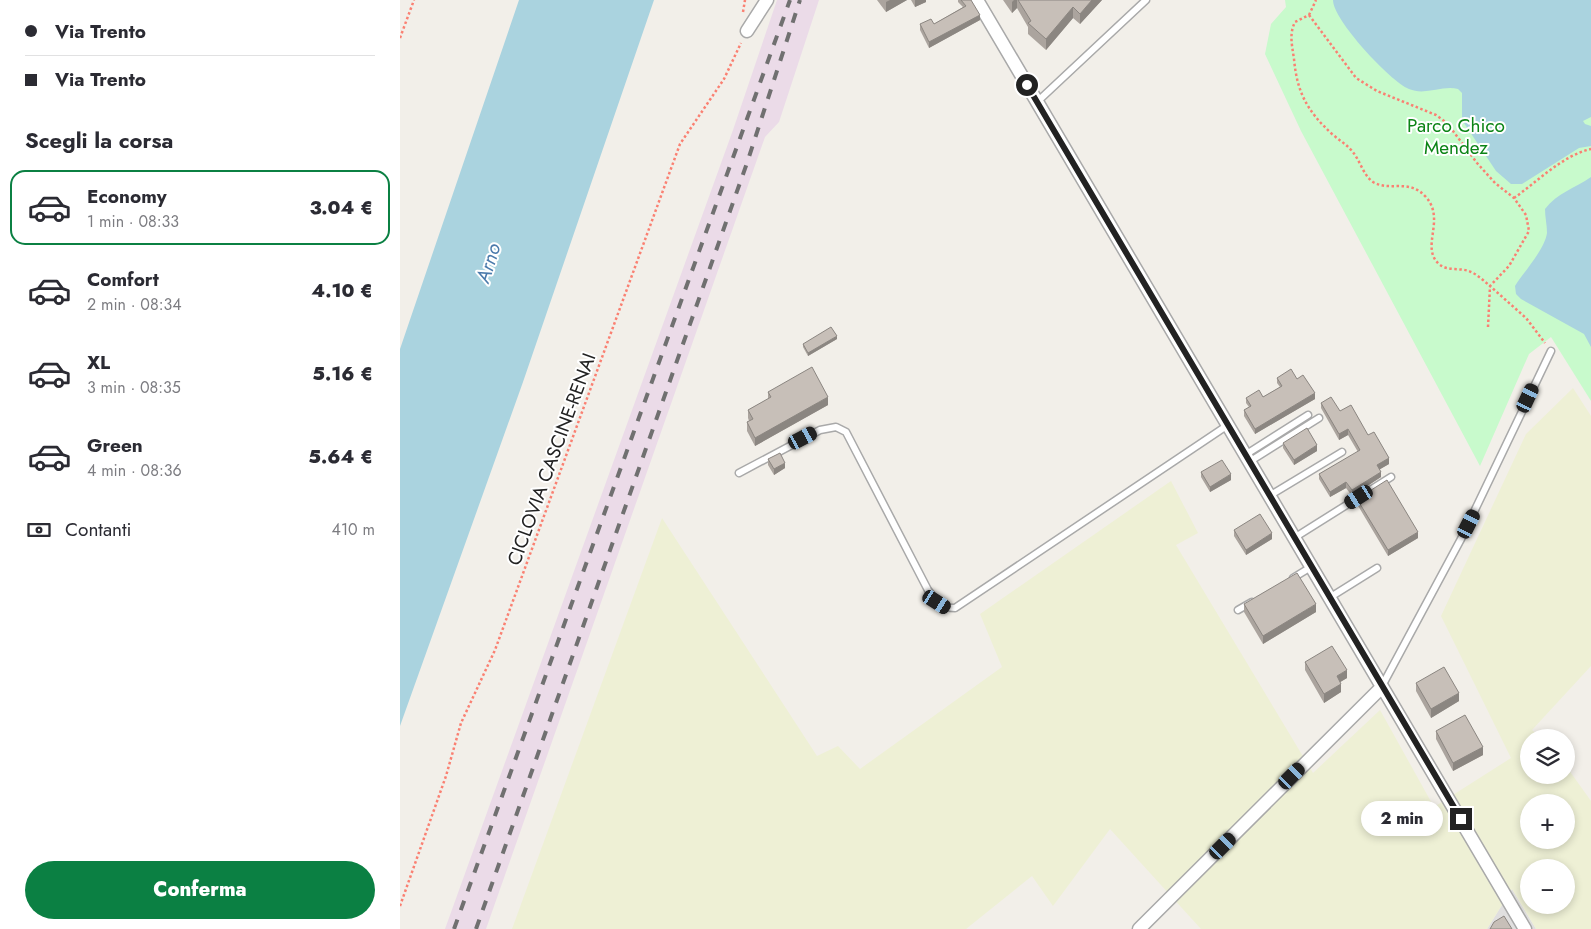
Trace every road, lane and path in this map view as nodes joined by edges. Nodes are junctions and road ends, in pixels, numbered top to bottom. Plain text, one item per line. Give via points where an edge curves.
1 (414, 0) edge
2 (767, 0) edge
3 (976, 0) edge
4 (1146, 0) edge
5 (1316, 0) edge
6 (1309, 15) junction
7 (747, 31) joint
8 (400, 38) edge
9 (1037, 102) junction
10 (1591, 149) edge
11 (1514, 198) junction
12 (1490, 286) junction
13 (1488, 327) dead end
14 (1551, 351) joint
15 (1308, 415) dead end
16 (1319, 418) dead end
17 (1228, 425) junction
18 (1342, 452) dead end
19 (1247, 458) junction
20 (738, 473) dead end
21 (1391, 477) dead end
22 (1269, 496) junction
23 (1294, 538) junction
24 (1311, 567) junction
25 (1377, 568) dead end
26 (1287, 582) edge
27 (1262, 596) edge
28 (1330, 598) junction
29 (1238, 610) dead end
30 (1382, 687) junction
31 (400, 906) edge
32 (1139, 929) edge
33 (1525, 929) edge

1 - 8 path
2 - 7 street
3 - 9 street
4 - 9 lane
5 - 6 path
6 - 11 path via 1356,78 1447,123 1477,163
6 - 12 path via 1295,22 1290,32 1296,84 1310,111 1359,158 1366,176 1374,182 1383,186 1404,185 1425,196 1432,206 1435,221 1431,248 1440,265 1471,272
7 - 31 path, CICLOVIA CASCINE-RENAI via 724,79 680,144 496,650 460,723 446,776
9 - 17 street
10 - 11 path via 1563,162
11 - 12 path via 1526,215 1529,231 1508,266
12 - 13 path
12 - 14 path via 1526,318
14 - 30 lane via 1462,538
15 - 19 lane
16 - 19 lane
17 - 19 street
17 - 20 lane via 955,608 941,605 928,590 846,432 836,427 820,430
18 - 22 lane
19 - 22 street
21 - 23 lane
22 - 23 street
23 - 24 street
24 - 26 lane
24 - 28 street
25 - 28 lane
27 - 29 lane
28 - 30 street
30 - 32 street
30 - 33 street

